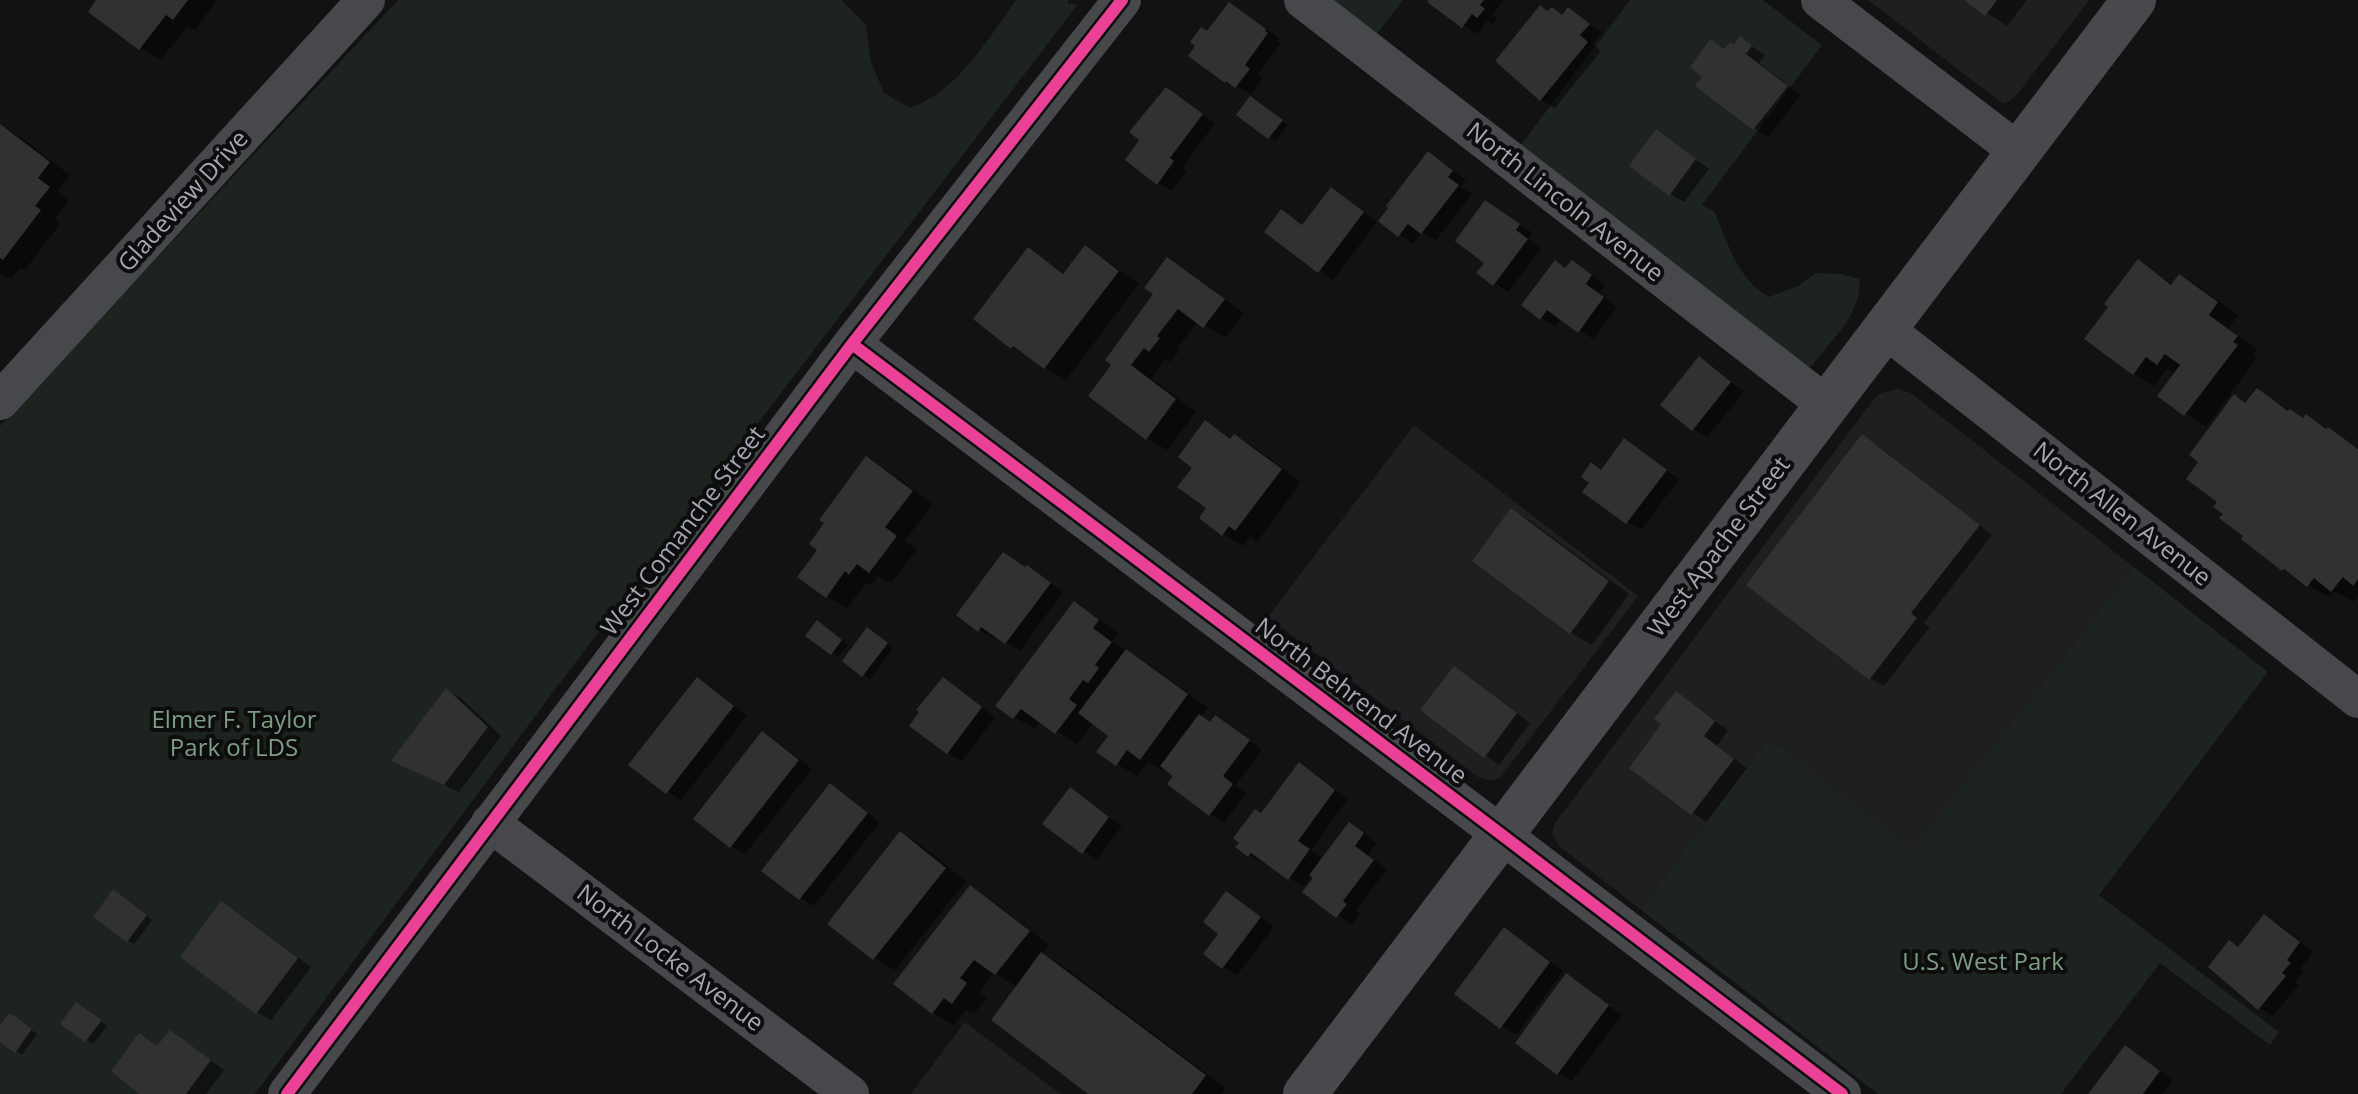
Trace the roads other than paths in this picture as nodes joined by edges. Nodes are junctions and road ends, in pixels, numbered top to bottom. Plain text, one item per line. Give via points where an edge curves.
1 (366, 0) edge
2 (1122, 0) edge
3 (1303, 0) edge
4 (1820, 0) edge
5 (2134, 0) edge
6 (2019, 152) junction
7 (1885, 329) junction
8 (852, 344) junction
9 (0, 401) edge
10 (1827, 405) junction
11 (2358, 699) edge
12 (490, 823) junction
13 (1502, 835) junction
14 (287, 1094) edge
15 (850, 1094) edge
16 (1305, 1094) edge
17 (1842, 1094) edge

1 - 9 street, Gladeview Drive
2 - 8 street, West Comanche Street
3 - 10 street, North Lincoln Avenue
4 - 6 street
5 - 6 main road, West Apache Street
6 - 7 main road, West Apache Street
7 - 10 main road, West Apache Street
7 - 11 street, North Allen Avenue
8 - 12 street, West Comanche Street
8 - 13 street, North Behrend Avenue
10 - 13 main road, West Apache Street
12 - 14 street, West Comanche Street
12 - 15 street, North Locke Avenue
13 - 16 main road, West Apache Street
13 - 17 street, North Behrend Avenue

